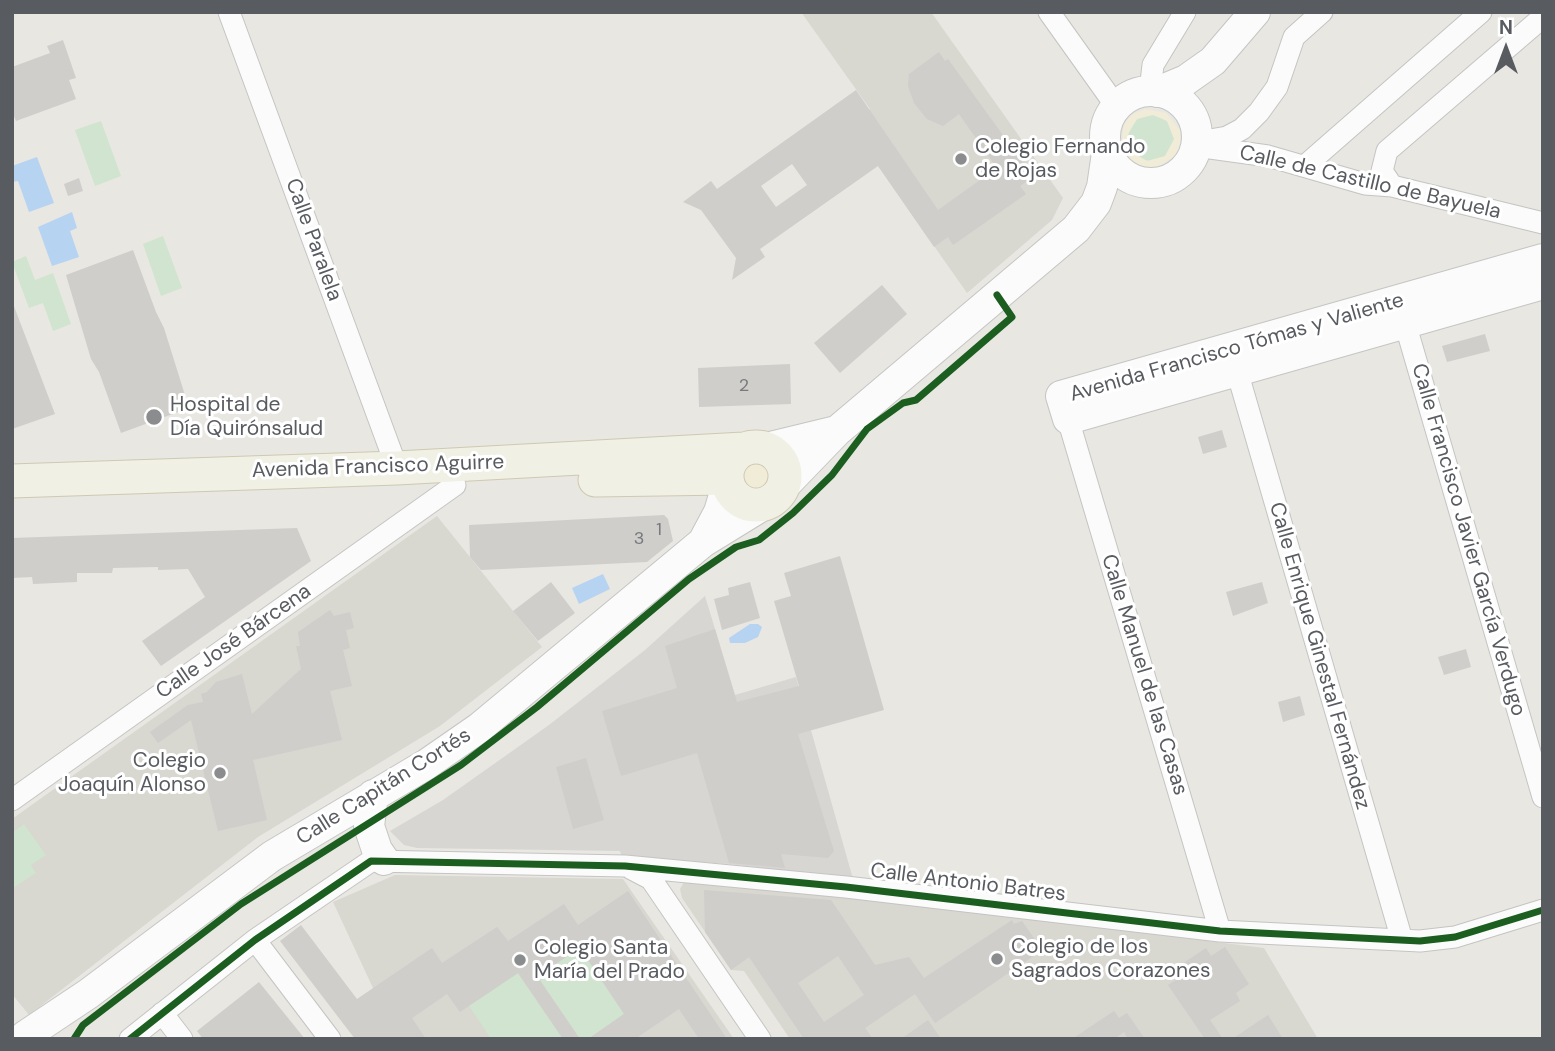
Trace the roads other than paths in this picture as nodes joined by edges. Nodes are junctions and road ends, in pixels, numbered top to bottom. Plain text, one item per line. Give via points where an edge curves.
1 (229, 12) edge
2 (1049, 12) edge
3 (1185, 12) edge
4 (1255, 12) edge
5 (1322, 12) edge
6 (1481, 12) edge
7 (1543, 17) edge
8 (1237, 37) junction
9 (1153, 91) junction
10 (1116, 106) junction
11 (1196, 136) junction
12 (1107, 153) junction
13 (1307, 164) junction
14 (1147, 183) junction
15 (1392, 186) junction
16 (1543, 223) edge
17 (1063, 240) junction
18 (1543, 259) edge
19 (1543, 284) edge
20 (1405, 323) junction
21 (1237, 371) junction
22 (1068, 419) junction
23 (837, 431) junction
24 (755, 449) junction
25 (397, 468) junction
26 (728, 480) junction
27 (12, 481) edge
28 (455, 485) junction
29 (776, 495) junction
30 (12, 500) edge
31 (703, 542) junction
32 (373, 795) junction
33 (1543, 797) edge
34 (12, 800) edge
35 (321, 824) junction
36 (377, 861) junction
37 (625, 866) junction
38 (1543, 910) edge
39 (1220, 931) junction
40 (255, 940) junction
41 (1402, 940) junction
42 (88, 994) junction
43 (162, 1013) junction
44 (20, 1036) edge
45 (60, 1039) edge
46 (130, 1039) edge
47 (182, 1039) edge
48 (330, 1039) edge
49 (760, 1039) edge

1 - 25 street, Calle Paralela
2 - 10 street
3 - 9 street via 1153,65
4 - 8 main road
5 - 11 street via 1294,37 1277,87 1242,129 1210,140
6 - 13 street
7 - 15 street via 1387,151 1382,171
8 - 9 main road via 1200,72
8 - 11 main road, Calle Capitán Cortés via 1213,80
9 - 10 main road via 1132,95
9 - 11 main road via 1180,102
10 - 12 main road, Calle Capitán Cortés via 1105,128
11 - 13 street, Calle de Castillo de Bayuela
11 - 14 main road, Calle Capitán Cortés via 1190,162 1178,174 1163,182
12 - 14 main road via 1121,173
12 - 17 main road, Calle Capitán Cortés via 1096,203
13 - 15 street, Calle de Castillo de Bayuela via 1357,182
14 - 17 main road, Calle Capitán Cortés
15 - 16 street, Calle de Castillo de Bayuela
17 - 23 main road, Calle Capitán Cortés
18 - 22 main road, Avenida Francisco Tómas y Valiente via 1061,396
19 - 20 main road, Avenida Francisco Tómas y Valiente
20 - 21 main road, Avenida Francisco Tómas y Valiente
20 - 33 street, Calle Francisco Javier García Verdugo
21 - 22 main road, Avenida Francisco Tómas y Valiente
21 - 41 street, Calle Enrique Ginestal Fernández
22 - 39 street, Calle Manuel de las Casas
23 - 24 main road, Calle Capitán Cortés
23 - 29 main road, Calle Capitán Cortés
24 - 25 main road, Avenida Francisco Aguirre
24 - 26 main road, Calle Capitán Cortés via 731,461
24 - 29 main road via 783,464
25 - 27 main road, Avenida Francisco Aguirre
26 - 28 main road, Avenida Francisco Aguirre via 686,476
26 - 29 main road via 741,501 754,505
26 - 31 main road, Calle Capitán Cortés via 719,512
28 - 30 main road, Avenida Francisco Aguirre
28 - 34 street, Calle José Bárcena
29 - 31 main road, Calle Capitán Cortés
31 - 32 main road, Calle Capitán Cortés via 479,728
32 - 35 main road, Calle Capitán Cortés
32 - 36 main road via 369,827
35 - 36 main road via 346,836
35 - 42 main road, Calle Capitán Cortés
36 - 37 street, Calle Antonio Batres
36 - 40 street
37 - 39 street, Calle Antonio Batres
37 - 49 street via 651,880
38 - 41 street, Calle Antonio Batres via 1455,937
39 - 41 street, Calle Antonio Batres
40 - 43 street
40 - 48 street
42 - 44 main road, Calle Capitán Cortés
42 - 45 main road, Calle Capitán Cortés
43 - 46 street
43 - 47 street

